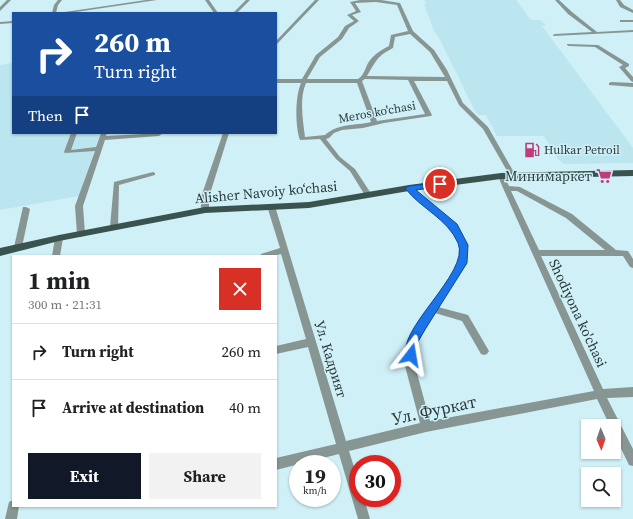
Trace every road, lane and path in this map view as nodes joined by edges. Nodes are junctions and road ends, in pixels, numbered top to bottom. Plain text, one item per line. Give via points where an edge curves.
1 (9, 0) edge
2 (60, 0) edge
3 (102, 0) edge
4 (155, 0) edge
5 (207, 0) edge
6 (248, 0) edge
7 (317, 0) edge
8 (557, 0) edge
9 (618, 0) edge
10 (148, 1) edge
11 (102, 7) junction
12 (0, 10) edge
13 (84, 11) edge
14 (54, 12) edge
15 (72, 12) edge
16 (215, 12) edge
17 (236, 12) edge
18 (633, 12) edge
19 (622, 21) dead end
20 (633, 21) edge
21 (12, 22) edge
22 (0, 23) edge
23 (633, 31) edge
24 (411, 32) junction
25 (596, 33) junction
26 (555, 35) dead end
27 (277, 43) edge
28 (569, 45) dead end
29 (630, 64) edge
30 (365, 77) junction
31 (411, 79) junction
32 (448, 79) junction
33 (633, 80) edge
34 (277, 81) edge
35 (304, 81) junction
36 (359, 81) junction
37 (611, 84) dead end
38 (633, 85) edge
39 (375, 124) junction
40 (74, 134) edge
41 (159, 134) edge
42 (226, 134) edge
43 (103, 136) edge
44 (322, 138) junction
45 (98, 149) junction
46 (633, 173) edge
47 (153, 174) dead end
48 (501, 176) junction
49 (512, 176) junction
50 (409, 188) junction
51 (506, 188) junction
52 (368, 195) junction
53 (271, 206) junction
54 (26, 210) dead end
55 (205, 210) junction
56 (114, 227) junction
57 (81, 234) junction
58 (59, 238) junction
59 (18, 247) junction
60 (284, 250) junction
61 (0, 252) edge
62 (535, 253) junction
63 (614, 253) junction
64 (56, 255) edge
65 (267, 255) edge
66 (633, 265) edge
67 (432, 309) junction
68 (312, 342) junction
69 (277, 350) edge
70 (484, 351) dead end
71 (633, 392) edge
72 (600, 394) junction
73 (426, 427) junction
74 (343, 448) junction
75 (633, 461) edge
76 (277, 464) edge
77 (13, 507) edge
78 (11, 519) edge
79 (364, 519) edge

1 - 12 street
2 - 14 street
3 - 11 street
4 - 10 street
5 - 16 street
6 - 17 street
7 - 27 street
8 - 25 street
9 - 18 street via 622,6
10 - 11 street
11 - 13 street
13 - 15 street
19 - 20 street
21 - 22 street
23 - 25 street
24 - 30 street via 393,36 391,47 377,55
24 - 32 street via 432,51
24 - 35 street via 399,4 364,0 352,2 359,12 349,15 358,20 347,27 340,38 318,56
25 - 26 street
28 - 29 street via 596,46
29 - 33 street via 622,67
30 - 31 street
30 - 36 street
31 - 32 street, Meros ko'chasi
31 - 39 street, Meros ko'chasi via 429,115
32 - 49 street via 461,104 486,128
34 - 35 street
35 - 36 street
35 - 44 street, Meros ko'chasi via 299,112 302,139
36 - 39 street
37 - 38 street
39 - 44 street, Meros ko'chasi via 341,128
40 - 45 street via 67,152
41 - 43 street
42 - 55 street via 205,197
43 - 45 street
44 - 52 street via 338,158 353,170
45 - 57 street via 79,206
46 - 49 main road, Alisher Navoiy koʻchasi
47 - 56 street via 116,184
48 - 49 main road, Alisher Navoiy koʻchasi
48 - 50 main road, Alisher Navoiy koʻchasi
48 - 51 street, Shodiyona ko'chasi
50 - 52 main road, Alisher Navoiy koʻchasi
50 - 67 street via 454,226 463,245 463,263
51 - 62 street, Shodiyona ko'chasi
51 - 63 street via 518,189 569,216
52 - 53 main road, Alisher Navoiy koʻchasi via 309,205
53 - 55 main road, Alisher Navoiy koʻchasi
53 - 60 street, Ул. Кадрият
54 - 59 street
55 - 56 main road, Alisher Navoiy koʻchasi
56 - 57 main road, Alisher Navoiy koʻchasi
57 - 58 main road, Alisher Navoiy koʻchasi
58 - 59 main road, Alisher Navoiy koʻchasi
58 - 64 street
59 - 61 main road, Alisher Navoiy koʻchasi
60 - 65 street
60 - 68 street, Ул. Кадрият
62 - 63 street
62 - 72 street, Shodiyona ko'chasi
63 - 66 street via 625,253
67 - 70 street via 465,318
67 - 73 street via 411,345 410,366
68 - 69 street
68 - 74 street, Ул. Кадрият
71 - 72 street, Ул. Фуркат
72 - 73 street, Ул. Фуркат
72 - 75 street, Shodiyona ko'chasi
73 - 74 street, Ул. Фуркат
74 - 76 street, Ул. Фуркат
74 - 79 street, Ул. Кадрият
77 - 78 street

